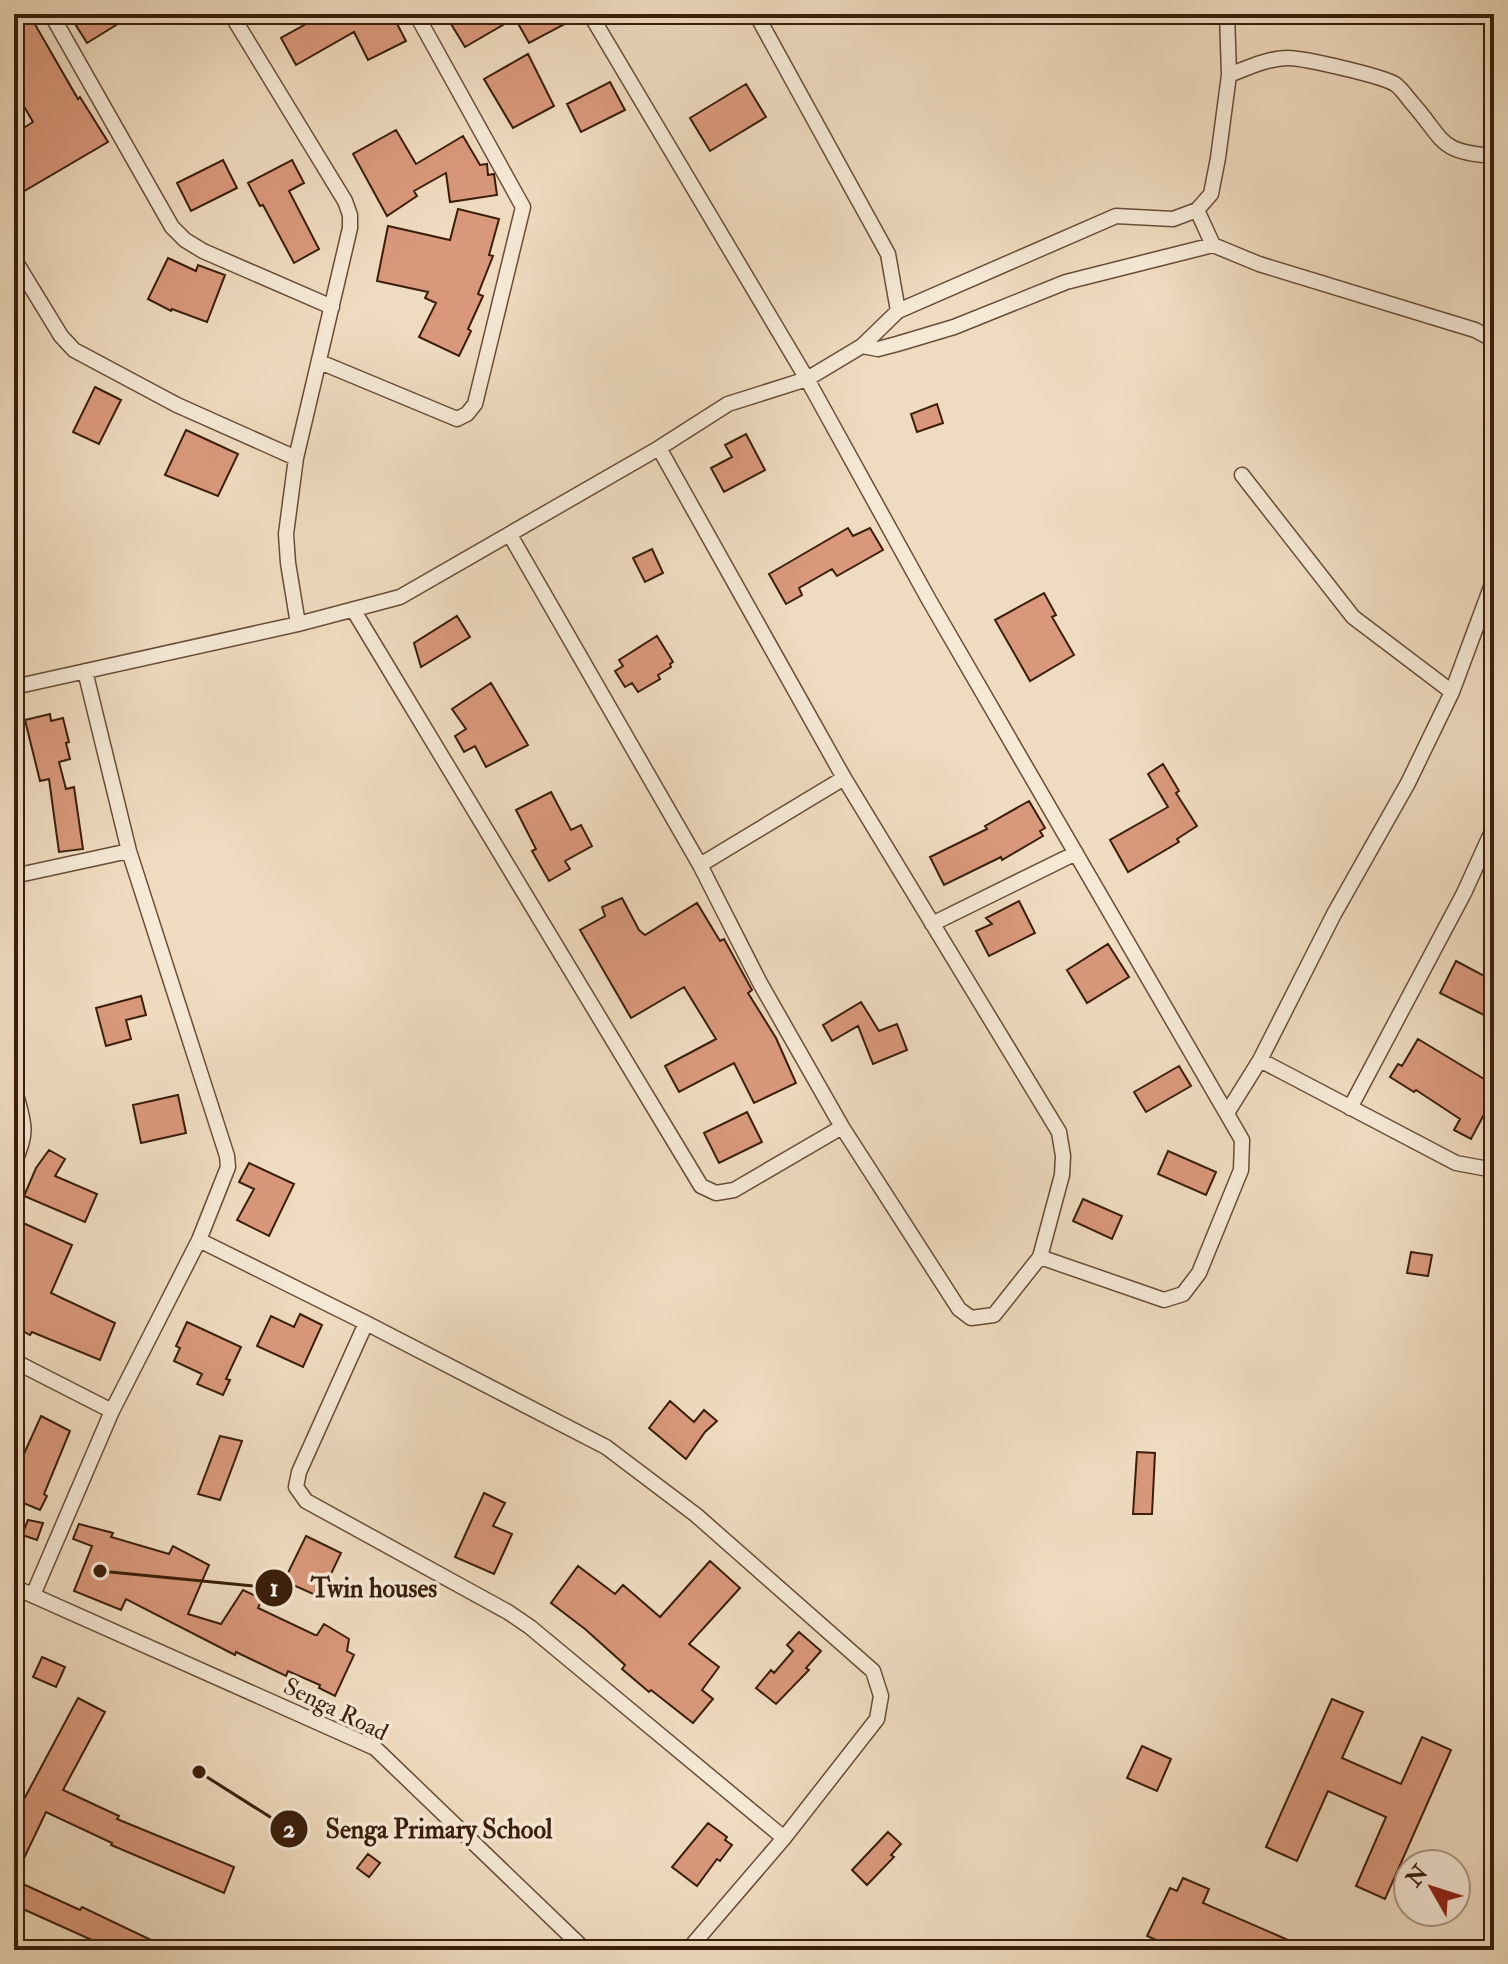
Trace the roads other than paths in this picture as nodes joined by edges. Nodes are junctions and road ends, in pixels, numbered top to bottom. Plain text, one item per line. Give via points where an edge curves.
1 (51, 14) edge
2 (231, 14) edge
3 (416, 14) edge
4 (590, 14) edge
5 (756, 14) edge
6 (1227, 14) edge
7 (1229, 75) junction
8 (1494, 156) edge
9 (1197, 210) junction
10 (1213, 245) junction
11 (14, 259) edge
12 (332, 307) junction
13 (898, 311) junction
14 (1494, 340) edge
15 (862, 346) junction
16 (320, 362) junction
17 (807, 379) junction
18 (659, 448) junction
19 (296, 458) junction
20 (1242, 475) dead end
21 (510, 535) junction
22 (1494, 579) edge
23 (354, 611) junction
24 (298, 624) junction
25 (85, 671) junction
26 (14, 687) edge
27 (1452, 692) junction
28 (844, 778) junction
29 (1494, 827) edge
30 (129, 851) junction
31 (1076, 853) junction
32 (700, 865) junction
33 (14, 876) edge
34 (932, 924) junction
35 (1260, 1060) junction
36 (14, 1087) edge
37 (1350, 1108) junction
38 (1227, 1113) junction
39 (842, 1127) junction
40 (14, 1163) edge
41 (1494, 1170) edge
42 (199, 1240) junction
43 (1040, 1257) junction
44 (366, 1323) junction
45 (14, 1361) edge
46 (112, 1411) junction
47 (14, 1587) edge
48 (33, 1595) junction
49 (784, 1838) junction
50 (585, 1950) edge
51 (688, 1950) edge

1 - 12 street via 172,227 203,251
2 - 12 street via 350,215
3 - 16 street via 523,207 475,404 457,419
4 - 17 street
5 - 13 street via 888,254
6 - 7 street
7 - 8 street via 1288,58 1370,74 1395,84 1451,148
7 - 9 street via 1211,194
9 - 10 street
9 - 13 street via 1173,219 1116,216
10 - 14 street
10 - 15 street via 1066,282 911,340 878,349
11 - 19 street via 74,350 177,405
12 - 16 street
13 - 15 street
15 - 17 street
16 - 19 street
17 - 18 street via 728,404
17 - 31 street
18 - 21 street
18 - 28 street
19 - 24 street via 286,534
20 - 27 street via 1353,617
21 - 23 street via 400,597
21 - 32 street
22 - 27 street
23 - 24 street
23 - 39 street via 701,1186 716,1193 734,1190
24 - 25 street
25 - 26 street
25 - 30 street
27 - 35 street
28 - 32 street
28 - 34 street
29 - 37 street
30 - 33 street
30 - 42 street via 227,1156 228,1167
31 - 34 street
31 - 38 street
32 - 39 street
34 - 43 street via 1059,1132 1062,1175
35 - 37 street
35 - 38 street
36 - 40 street via 25,1128
37 - 41 street via 1456,1163
38 - 43 street via 1242,1140 1241,1170 1199,1273 1183,1294 1164,1300
39 - 43 street via 959,1309 971,1318 994,1315
42 - 44 street
42 - 46 street
44 - 49 street via 299,1472 296,1487 306,1501 530,1627
44 - 49 street via 606,1447 696,1515 873,1671 881,1696 877,1719
45 - 46 street
46 - 48 street
47 - 48 street, Senga Road
48 - 50 street, Senga Road via 375,1748
49 - 51 street

